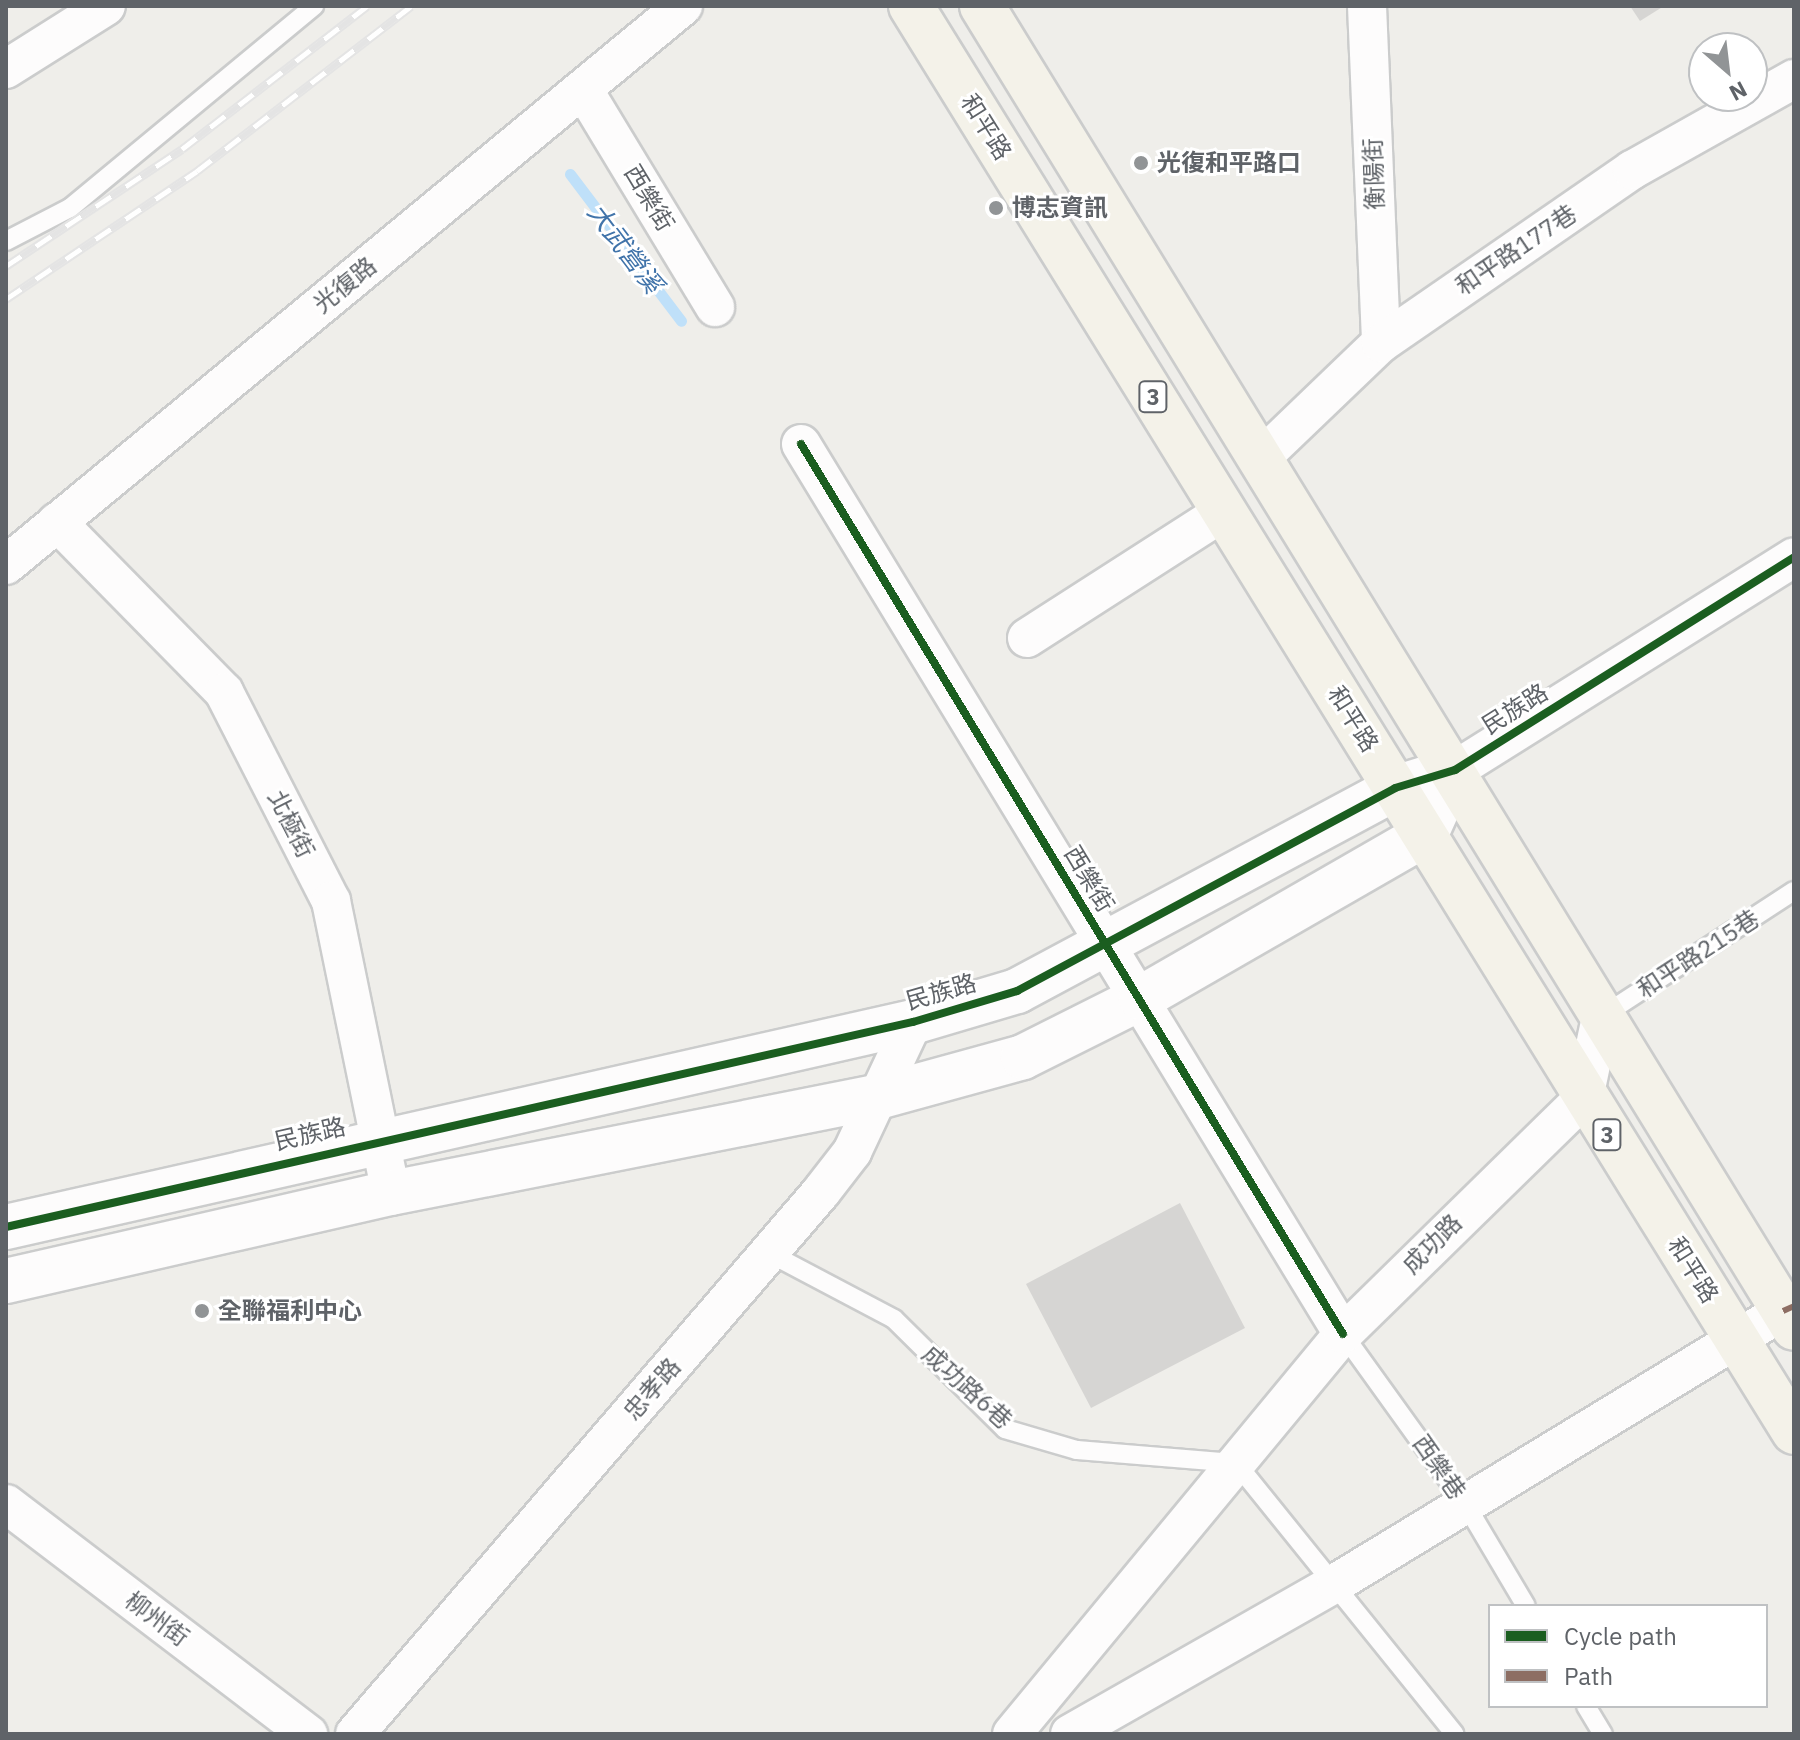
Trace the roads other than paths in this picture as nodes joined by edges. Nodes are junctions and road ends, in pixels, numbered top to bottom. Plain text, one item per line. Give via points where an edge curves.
1 (106, 6) edge
2 (314, 6) edge
3 (683, 6) edge
4 (911, 6) edge
5 (982, 6) edge
6 (1367, 6) edge
7 (6, 69) edge
8 (1794, 79) edge
9 (583, 89) junction
10 (6, 241) edge
11 (715, 307) dead end
12 (1381, 343) junction
13 (801, 444) dead end
14 (1263, 456) junction
15 (1225, 511) junction
16 (57, 522) junction
17 (1794, 557) edge
18 (6, 565) edge
19 (1027, 638) dead end
20 (1455, 770) junction
21 (1395, 788) junction
22 (1426, 834) junction
23 (1794, 891) edge
24 (1107, 948) junction
25 (1141, 998) junction
26 (1601, 1017) junction
27 (913, 1022) junction
28 (878, 1097) junction
29 (1584, 1098) junction
30 (379, 1138) junction
31 (391, 1193) junction
32 (6, 1227) edge
33 (769, 1253) junction
34 (6, 1281) edge
35 (1789, 1319) edge
36 (1343, 1334) junction
37 (1736, 1339) junction
38 (1794, 1432) edge
39 (1236, 1463) junction
40 (6, 1504) edge
41 (1466, 1505) junction
42 (1336, 1583) junction
43 (1525, 1604) edge
44 (1587, 1708) edge
45 (308, 1734) edge
46 (355, 1734) edge
47 (1012, 1734) edge
48 (1070, 1734) edge
49 (1455, 1734) edge
50 (1603, 1734) edge

1 - 7 street
2 - 10 lane via 70,208
3 - 9 street, 光復路
4 - 15 main road, 和平路 / 3
5 - 14 main road, 3
6 - 12 street, 衡陽街
8 - 12 street, 和平路177巷 via 1632,170
9 - 11 street, 西樂街
9 - 16 street, 光復路
12 - 14 street, 和平路177巷
13 - 24 street, 西樂街
14 - 20 main road, 3
15 - 19 street
15 - 21 main road, 和平路 / 3
16 - 18 street, 光復路
16 - 30 street, 北極街 via 224,692 331,901
17 - 20 street, 民族路
20 - 21 street, 民族路
20 - 22 street
20 - 26 main road, 3
21 - 22 main road, 和平路 / 3
21 - 24 street, 民族路
22 - 25 street
22 - 29 main road, 和平路 / 3
23 - 26 lane, 和平路215巷
24 - 25 street, 西樂街
24 - 27 street, 民族路 via 1017,991
25 - 28 street via 1023,1057
25 - 36 street, 西樂街
26 - 29 street
26 - 35 main road, 3
27 - 28 street, 忠孝路
27 - 30 street, 民族路
28 - 31 street
28 - 33 street, 忠孝路 via 852,1152
29 - 36 street, 成功路
29 - 37 main road, 和平路 / 3
30 - 31 street, 北極街
30 - 32 street, 民族路
31 - 34 street
33 - 39 lane, 成功路6巷 via 894,1319 1005,1429 1077,1450
33 - 46 street, 忠孝路
35 - 37 street
36 - 39 street, 成功路
36 - 41 lane, 西樂巷
37 - 38 main road, 和平路 / 3
37 - 41 street
39 - 42 lane
39 - 47 street, 成功路
40 - 45 street, 柳州街
41 - 42 street
41 - 43 lane, 西樂巷
42 - 48 street
42 - 49 lane
44 - 50 lane

